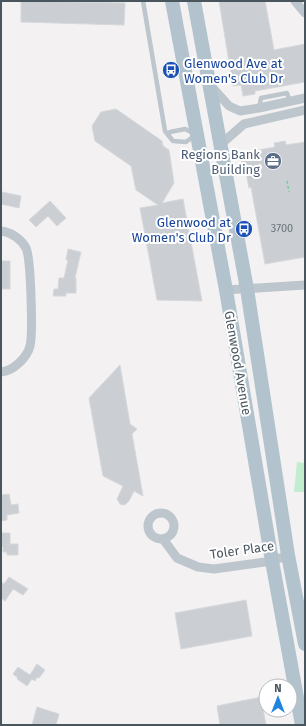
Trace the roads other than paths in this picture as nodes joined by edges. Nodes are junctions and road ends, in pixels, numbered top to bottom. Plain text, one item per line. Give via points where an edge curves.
1 (143, 1) edge
2 (172, 1) edge
3 (194, 1) edge
4 (295, 1) edge
5 (305, 13) edge
6 (208, 84) junction
7 (305, 98) edge
8 (305, 110) edge
9 (217, 132) junction
10 (168, 135) junction
11 (196, 135) junction
12 (220, 145) junction
13 (1, 231) edge
14 (305, 286) edge
15 (246, 289) junction
16 (226, 290) junction
17 (1, 372) edge
18 (163, 539) dead end
19 (288, 555) junction
20 (272, 561) junction
21 (305, 644) edge
22 (302, 725) edge

1 - 10 lane via 164,131
2 - 11 main road, Glenwood Avenue
3 - 6 main road, Glenwood Avenue
4 - 5 street
6 - 7 street via 229,106 240,111
6 - 9 main road, Glenwood Avenue
8 - 12 street via 244,124
9 - 11 main road
9 - 12 main road, Glenwood Avenue
10 - 11 lane via 170,132 185,130
10 - 11 lane via 173,141 182,142
11 - 16 main road, Glenwood Avenue
12 - 15 main road, Glenwood Avenue
13 - 17 street via 16,236 26,248 30,268 31,318 30,346 24,358 15,366
14 - 15 street
15 - 16 street
15 - 19 main road, Glenwood Avenue
16 - 20 main road, Glenwood Avenue
18 - 20 street, Toler Place via 177,558 198,567 214,570
19 - 20 street, Toler Place
19 - 21 main road, Glenwood Avenue
20 - 22 main road, Glenwood Avenue

